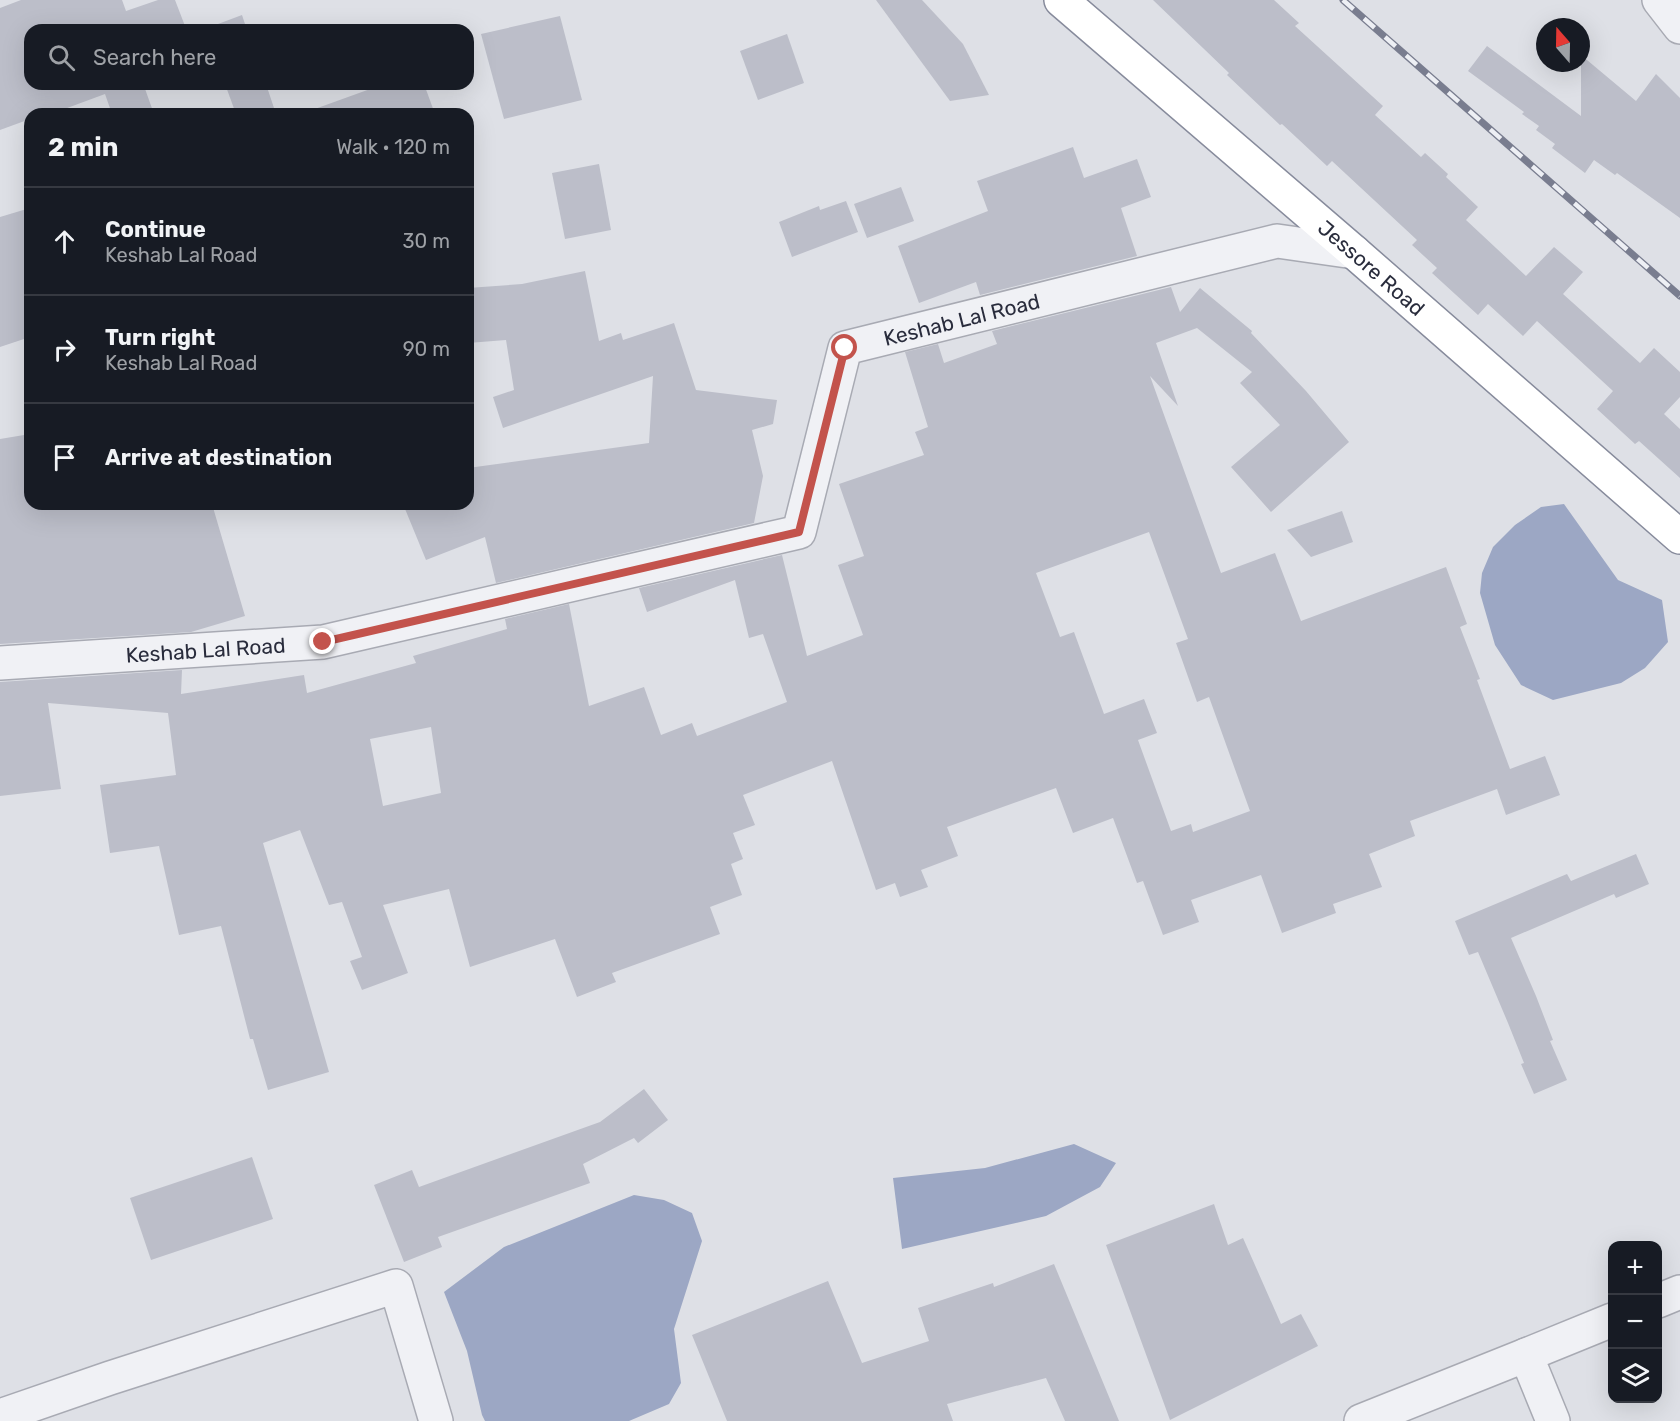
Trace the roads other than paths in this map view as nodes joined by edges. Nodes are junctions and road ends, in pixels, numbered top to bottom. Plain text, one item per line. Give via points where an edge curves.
1 (1061, 0) edge
2 (1659, 0) edge
3 (1680, 27) edge
4 (1354, 252) junction
5 (1680, 537) edge
6 (0, 663) edge
7 (1680, 1292) edge
8 (1662, 1299) edge
9 (1608, 1322) edge
10 (1526, 1355) junction
11 (0, 1416) edge
12 (436, 1421) edge
13 (1361, 1421) edge
14 (1553, 1421) edge

1 - 4 highway, Jessore Road
2 - 3 street
4 - 5 highway, Jessore Road
4 - 6 street, Keshab Lal Road via 1277,241 845,348 799,532 323,642
7 - 8 street
9 - 10 street
10 - 13 street
10 - 14 street
11 - 12 street via 396,1286

